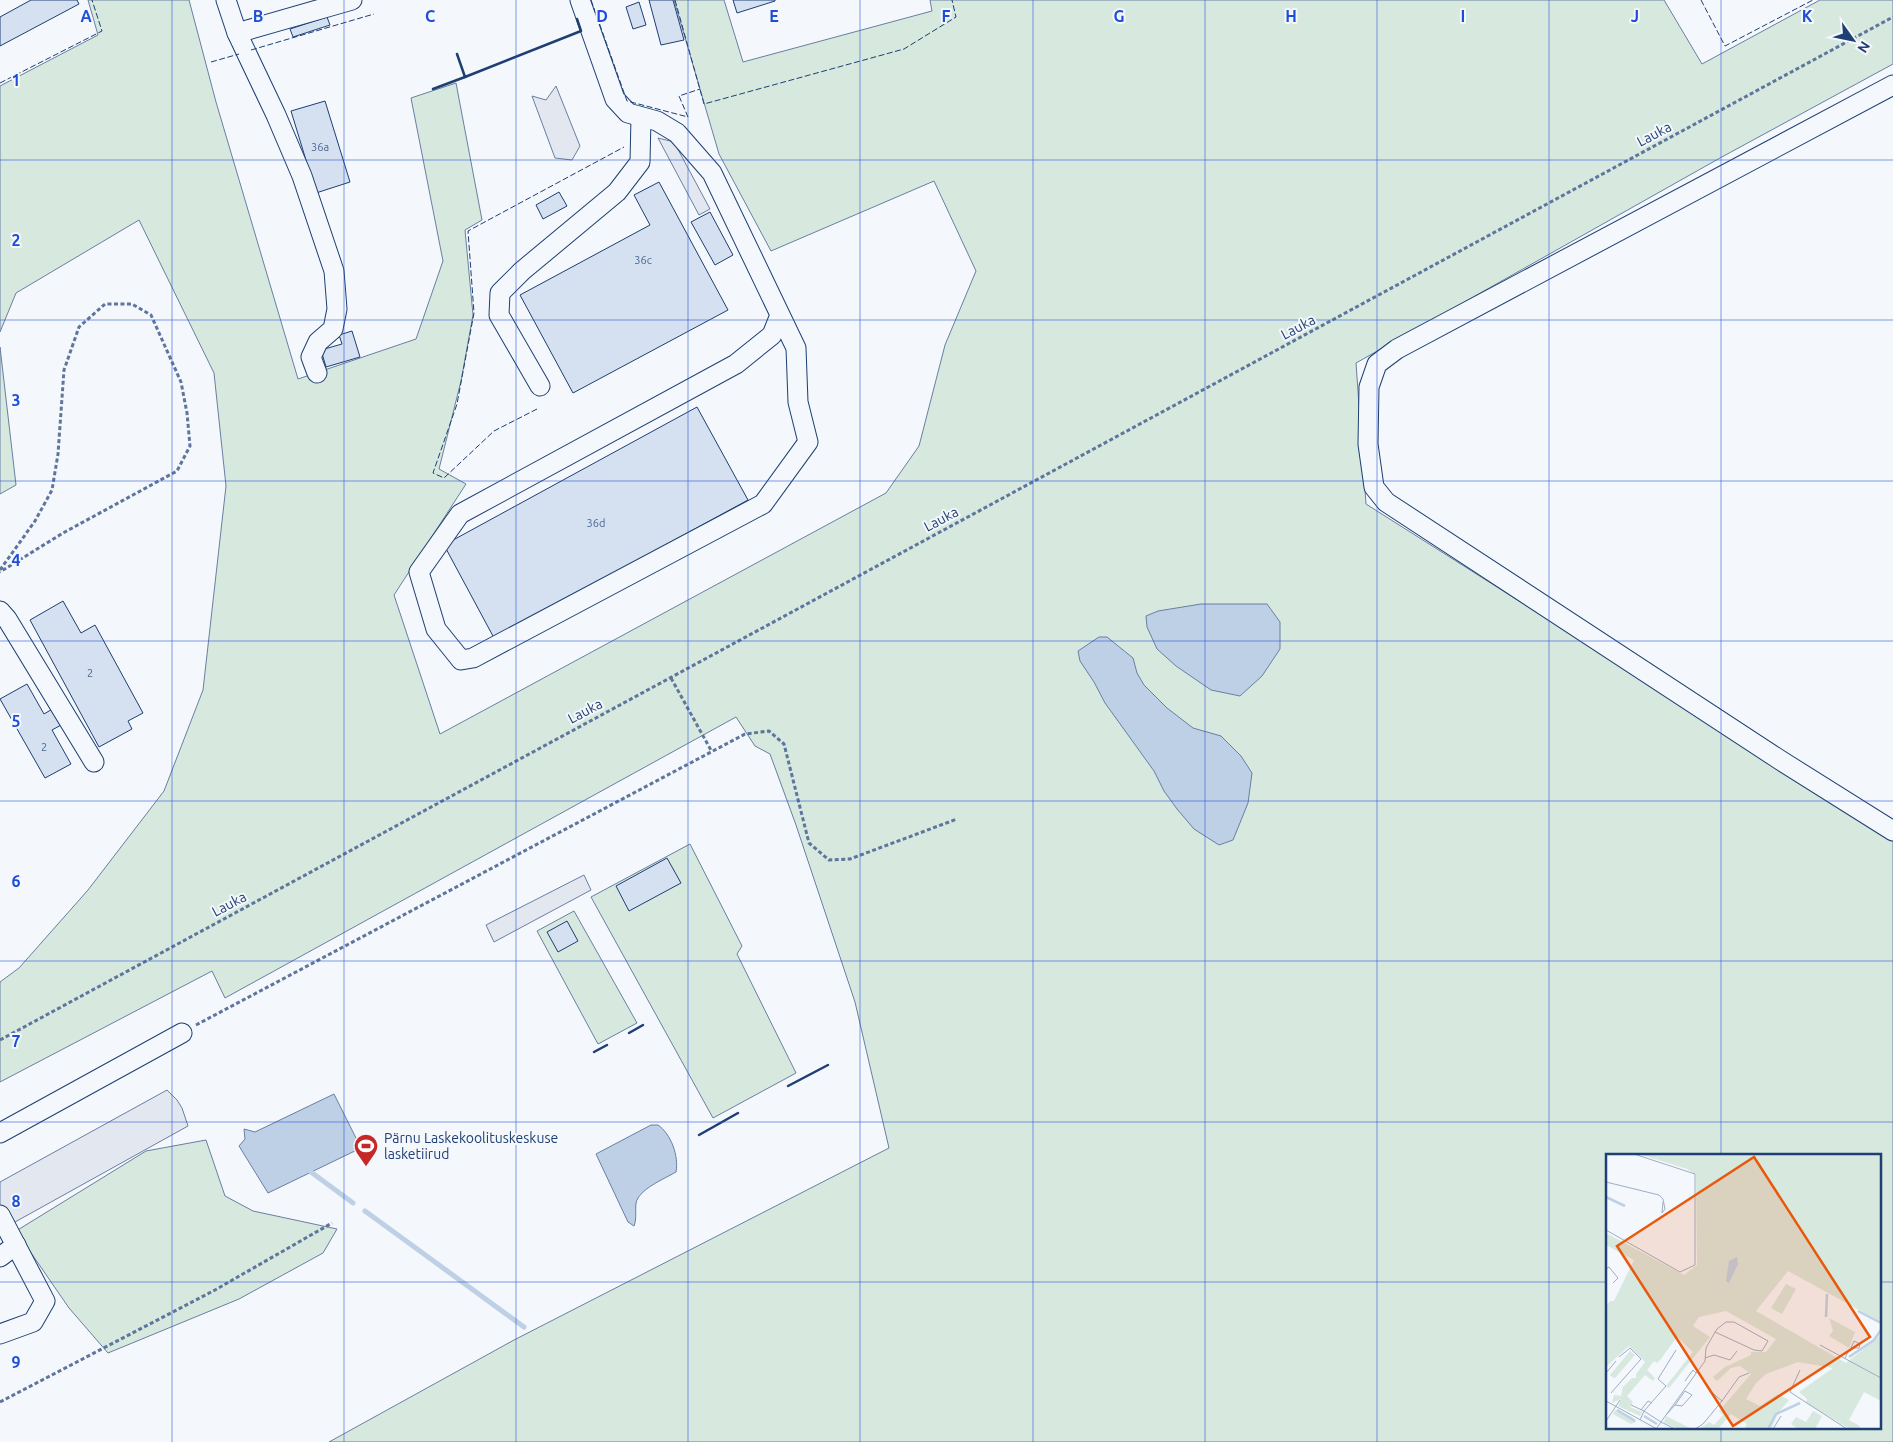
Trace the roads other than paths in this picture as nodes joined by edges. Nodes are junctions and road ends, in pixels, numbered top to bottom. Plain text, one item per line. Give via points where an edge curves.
1 (226, 0) edge
2 (352, 0) edge
3 (580, 0) edge
4 (237, 33) junction
5 (1893, 85) edge
6 (641, 117) junction
7 (780, 315) junction
8 (317, 372) dead end
9 (540, 386) dead end
10 (0, 611) edge
11 (94, 762) dead end
12 (1893, 831) edge
13 (182, 1033) road end
14 (0, 1132) edge
15 (0, 1215) edge
16 (16, 1245) junction
17 (0, 1257) edge
18 (0, 1334) edge

1 - 4 lane
2 - 4 lane
3 - 6 lane via 615,99 628,113
4 - 8 lane via 302,176 334,271 337,309 333,329 318,342 311,357
5 - 12 lane via 1397,348 1377,364 1369,387 1368,444 1374,487 1386,502
6 - 7 lane via 657,121 677,133 712,173
6 - 9 lane via 640,162 617,192 500,293 499,314
7 - 7 lane via 796,348 798,402 808,442 763,504 473,658 461,660 436,629 419,572 460,514 736,364 772,335
10 - 11 lane
13 - 14 lane
15 - 16 lane
16 - 17 lane
16 - 18 lane via 45,1301 33,1322

